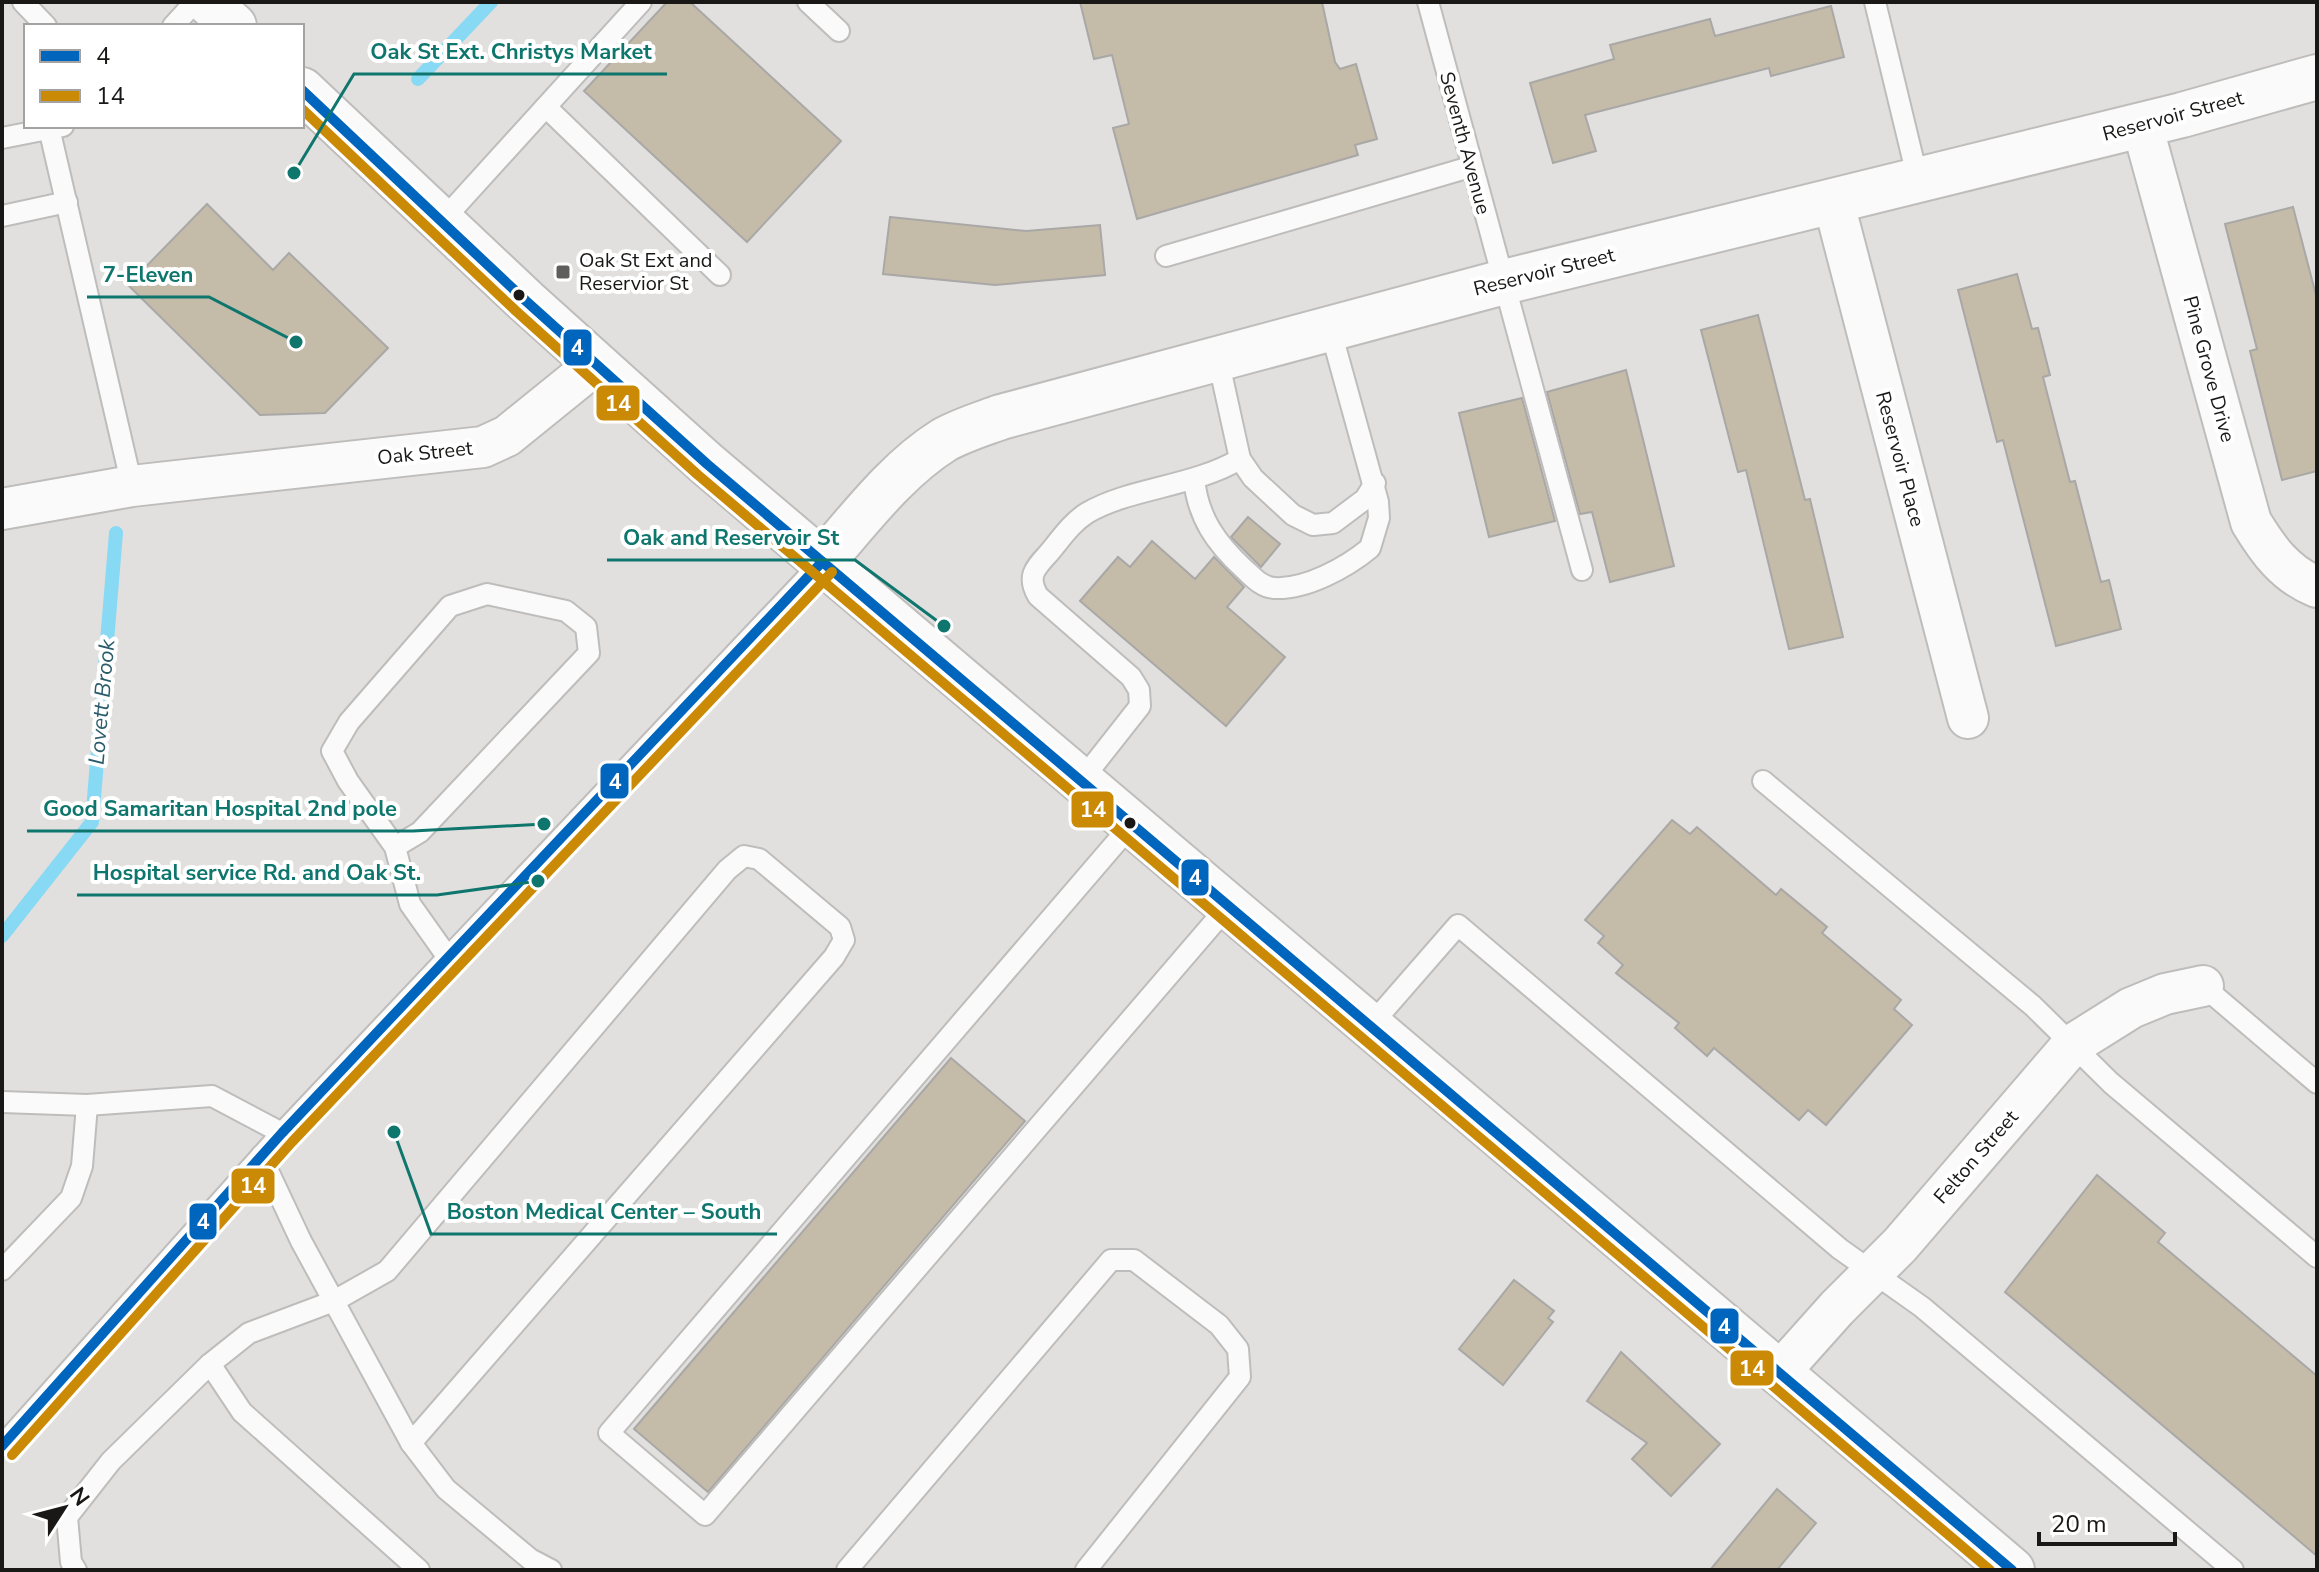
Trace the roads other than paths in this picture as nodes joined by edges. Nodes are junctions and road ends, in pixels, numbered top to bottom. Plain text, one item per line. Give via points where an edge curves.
1 (23, 2) edge
2 (195, 2) edge
3 (208, 2) edge
4 (641, 2) edge
5 (808, 2) edge
6 (1428, 2) edge
7 (1875, 2) edge
8 (44, 24) edge
9 (175, 24) edge
10 (232, 24) edge
11 (839, 31) dead end
12 (2317, 77) edge
13 (304, 92) edge
14 (546, 107) junction
15 (2142, 125) junction
16 (51, 128) edge
17 (56, 128) edge
18 (2, 138) edge
19 (1470, 167) junction
20 (1918, 180) junction
21 (1833, 200) junction
22 (67, 202) junction
23 (2, 216) edge
24 (442, 221) junction
25 (1166, 256) dead end
26 (720, 275) dead end
27 (1504, 282) junction
28 (1330, 328) junction
29 (1218, 359) junction
30 (596, 364) junction
31 (1240, 459) junction
32 (1194, 479) junction
33 (1375, 483) junction
34 (132, 486) junction
35 (2, 509) edge
36 (822, 562) junction
37 (1582, 570) dead end
38 (2317, 587) edge
39 (1968, 718) dead end
40 (1081, 781) junction
41 (1763, 781) dead end
42 (1132, 824) junction
43 (395, 847) junction
44 (1229, 905) junction
45 (449, 959) junction
46 (2203, 986) joint
47 (1370, 1026) junction
48 (2072, 1045) junction
49 (2317, 1083) edge
50 (2, 1102) edge
51 (87, 1105) junction
52 (282, 1133) junction
53 (261, 1156) junction
54 (2317, 1257) edge
55 (2, 1270) edge
56 (1873, 1272) junction
57 (334, 1301) junction
58 (210, 1364) junction
59 (1778, 1374) junction
60 (411, 1443) junction
61 (2, 1446) edge
62 (527, 1564) edge
63 (76, 1570) edge
64 (419, 1570) edge
65 (551, 1570) edge
66 (847, 1570) edge
67 (1086, 1570) edge
68 (2012, 1570) edge
69 (2233, 1570) edge

1 - 8 lane
2 - 9 lane
3 - 10 main road
4 - 14 lane
5 - 11 lane
6 - 19 lane, Seventh Avenue
7 - 20 lane
12 - 15 main road, Reservoir Street
13 - 24 main road
14 - 24 lane
14 - 26 lane
15 - 20 main road, Reservoir Street
15 - 38 street, Pine Grove Drive via 2251,522 2286,569
16 - 18 lane
17 - 22 lane
19 - 25 lane
19 - 27 lane, Seventh Avenue
20 - 21 main road, Reservoir Street
21 - 27 main road, Reservoir Street
21 - 39 street, Reservoir Place
22 - 23 lane
22 - 34 lane
24 - 30 main road
27 - 28 main road, Reservoir Street
27 - 37 lane, Seventh Avenue
28 - 29 main road, Reservoir Street
28 - 33 lane
29 - 31 lane
29 - 36 main road, Reservoir Street via 1001,417 944,440 902,473
30 - 34 street, Oak Street via 507,436 483,447
30 - 36 main road
31 - 32 lane
31 - 33 lane via 1267,492 1313,525 1344,516
32 - 33 lane via 1204,520 1219,546 1271,588 1324,575 1370,548 1379,518
32 - 40 lane via 1091,511 1033,571 1038,596 1131,677 1139,690 1137,712
34 - 35 street, Oak Street
36 - 40 main road
36 - 45 lane
40 - 42 main road
41 - 48 lane via 2033,1006
42 - 44 main road
42 - 44 lane via 609,1433 705,1515
43 - 43 lane via 332,751 349,722 450,606 487,594 566,611 586,627 589,653 420,832
43 - 45 lane via 410,904
44 - 47 main road
45 - 52 lane
46 - 48 street, Felton Street via 2131,1008
46 - 49 lane
47 - 56 lane via 1458,925
47 - 59 main road
48 - 54 lane
48 - 56 street, Felton Street
50 - 51 lane
51 - 52 lane via 212,1096
51 - 55 lane via 82,1166 71,1198
52 - 53 lane
53 - 57 lane
53 - 61 lane
56 - 59 street, Felton Street
56 - 69 lane via 1922,1307
57 - 58 lane via 249,1333
57 - 60 lane
57 - 60 lane via 387,1271 744,856 759,859 840,927 844,940 834,957
58 - 63 lane via 111,1461 67,1517
58 - 64 lane via 242,1412
59 - 68 main road
60 - 62 lane via 446,1489
62 - 65 lane
66 - 67 lane via 1111,1260 1134,1260 1219,1325 1238,1349 1240,1377

